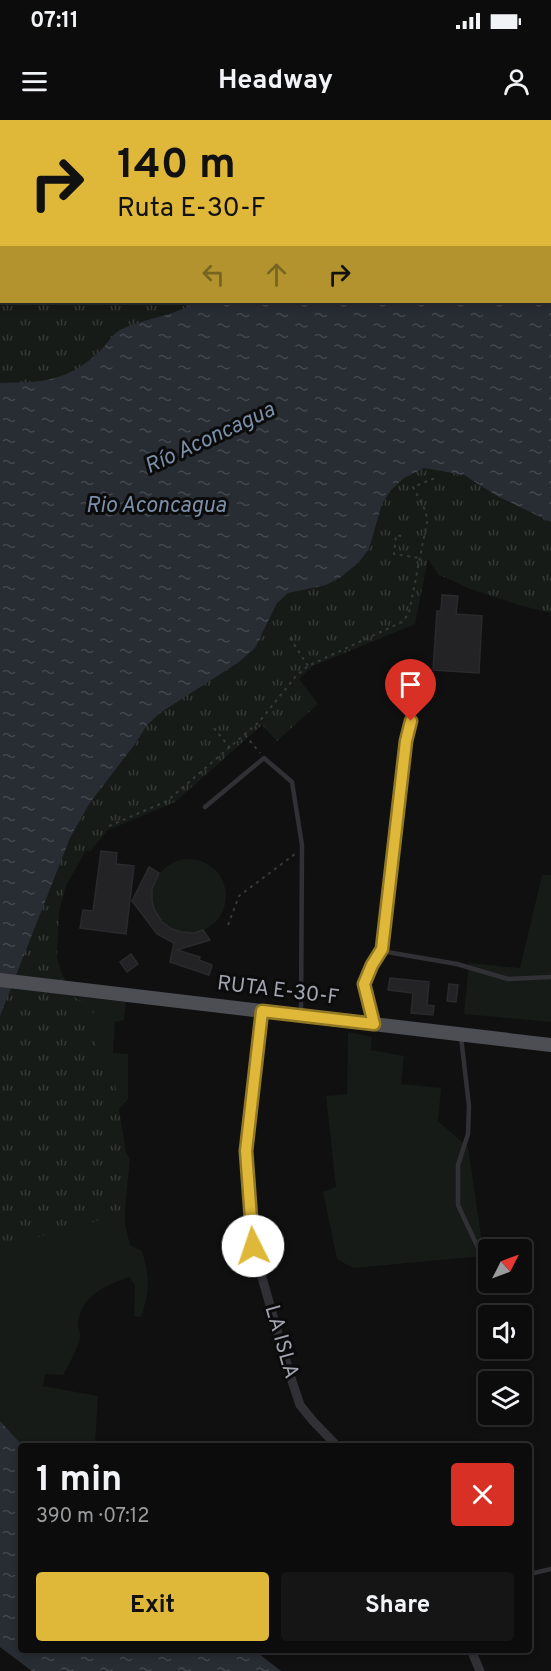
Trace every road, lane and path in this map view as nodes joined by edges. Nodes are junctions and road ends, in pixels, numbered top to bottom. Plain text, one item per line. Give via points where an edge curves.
1 (435, 478) dead end
2 (400, 536) dead end
3 (420, 558) junction
4 (290, 638) dead end
5 (308, 666) junction
6 (415, 700) dead end
7 (214, 728) dead end
8 (245, 735) junction
9 (230, 748) junction
10 (264, 758) junction
11 (205, 807) dead end
12 (109, 826) dead end
13 (302, 849) junction
14 (228, 925) dead end
15 (381, 951) junction
16 (551, 978) edge
17 (0, 980) edge
18 (262, 1011) junction
19 (301, 1015) junction
20 (374, 1024) junction
21 (460, 1034) junction
22 (551, 1045) edge
23 (478, 1250) dead end
24 (334, 1443) edge
25 (551, 1569) edge
26 (532, 1574) edge
27 (472, 1653) edge
28 (480, 1671) edge

1 - 3 path via 413,487 427,522
2 - 3 path via 396,535 394,554
3 - 5 path via 409,613 402,622
4 - 5 path
5 - 8 path
6 - 15 lane via 406,741
7 - 9 path
8 - 9 path
8 - 10 path
9 - 12 path via 167,801
10 - 11 lane
10 - 13 lane via 292,782
13 - 14 path via 239,896
13 - 19 lane
15 - 16 lane via 457,964 508,979
15 - 20 lane via 364,984
17 - 18 main road, RUTA E-30-F
18 - 19 main road, RUTA E-30-F
18 - 24 street, LA ISLA via 246,1151 253,1246 300,1405
19 - 20 main road, RUTA E-30-F
20 - 21 main road, RUTA E-30-F
21 - 22 main road, RUTA E-30-F
21 - 23 lane via 469,1106 468,1134 458,1165 458,1205
25 - 26 lane
27 - 28 street

